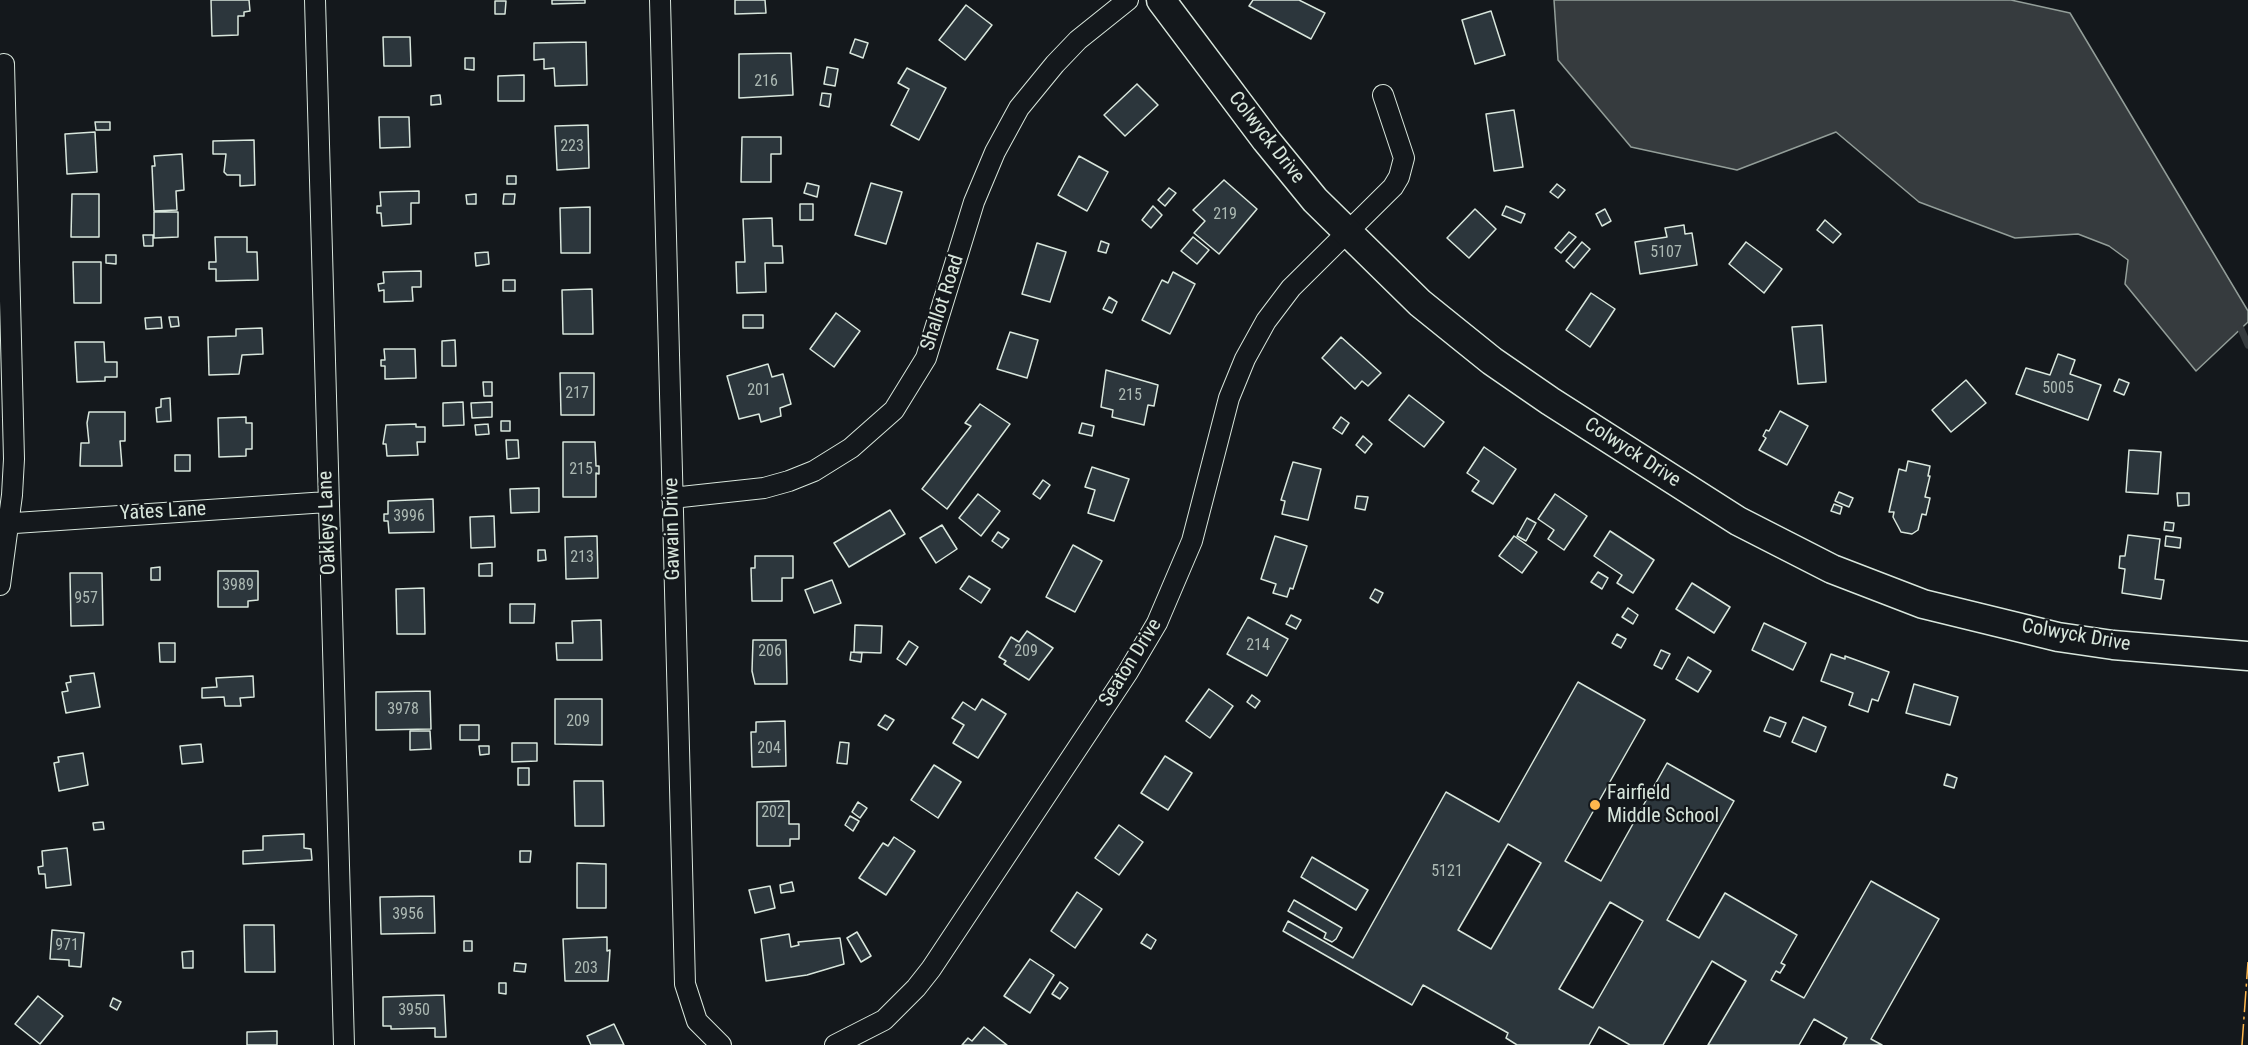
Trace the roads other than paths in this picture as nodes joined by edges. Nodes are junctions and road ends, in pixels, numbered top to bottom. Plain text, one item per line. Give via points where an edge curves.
1 (315, 0) edge
2 (660, 0) edge
3 (1128, 0) edge
4 (1161, 0) edge
5 (4, 64) dead end
6 (1383, 95) dead end
7 (1347, 232) junction
8 (672, 498) junction
9 (327, 502) junction
10 (5, 523) edge
11 (0, 585) edge
12 (2248, 656) edge
13 (344, 1045) edge
14 (721, 1045) edge
15 (835, 1045) edge

1 - 9 street, Oakleys Lane
2 - 8 street, Gawain Drive
3 - 8 street, Shallot Road via 1078,40 1019,108 974,202 926,358 894,410 851,448 797,478 764,488
4 - 7 street, Colwyck Drive via 1266,140
5 - 10 street via 14,459
6 - 7 street, Seaton Drive via 1404,158 1393,187
7 - 12 street, Colwyck Drive via 1420,303 1492,361 1737,521 1832,569 1923,604 2058,637
7 - 15 street, Seaton Drive via 1291,288 1266,321 1245,359 1229,398 1192,541 1167,602 1128,672 916,988 884,1020
8 - 14 street, Gawain Drive via 685,984 697,1021
9 - 10 street, Yates Lane
9 - 13 street, Oakleys Lane
10 - 11 street

